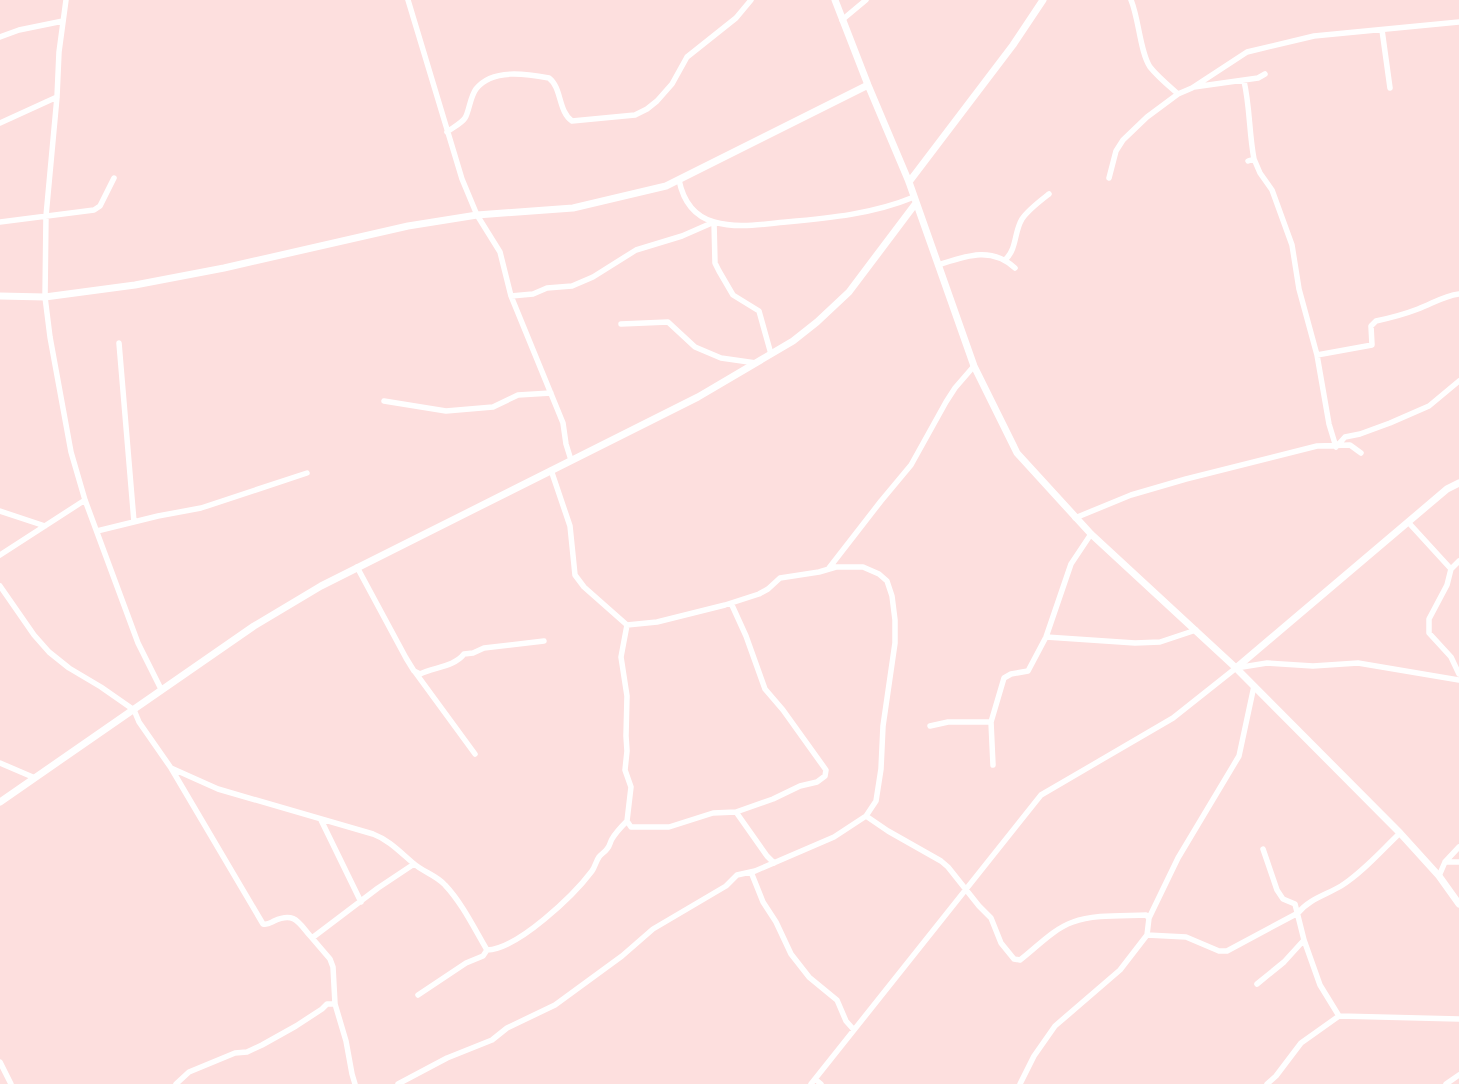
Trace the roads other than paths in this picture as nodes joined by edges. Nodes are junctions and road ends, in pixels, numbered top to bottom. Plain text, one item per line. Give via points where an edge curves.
1 (66, 0) edge
2 (408, 0) edge
3 (751, 0) edge
4 (835, 0) edge
5 (866, 0) edge
6 (1043, 0) edge
7 (1131, 0) edge
8 (842, 20) junction
9 (63, 21) junction
10 (1459, 22) edge
11 (1382, 30) junction
12 (0, 37) edge
13 (1264, 74) dead end
14 (1244, 81) junction
15 (868, 84) junction
16 (1192, 88) junction
17 (1390, 88) dead end
18 (1178, 94) junction
19 (57, 97) junction
20 (0, 123) edge
21 (446, 132) junction
22 (114, 178) dead end
23 (1109, 178) dead end
24 (679, 180) junction
25 (909, 182) junction
26 (1049, 194) dead end
27 (915, 200) junction
28 (477, 215) junction
29 (46, 216) junction
30 (0, 222) edge
31 (714, 222) junction
32 (1006, 259) junction
33 (938, 265) junction
34 (1015, 268) dead end
35 (1459, 294) edge
36 (0, 296) edge
37 (44, 296) junction
38 (511, 296) junction
39 (621, 324) dead end
40 (119, 343) dead end
41 (771, 354) junction
42 (1317, 355) junction
43 (756, 363) junction
44 (974, 366) junction
45 (1459, 381) edge
46 (551, 393) junction
47 (384, 401) dead end
48 (1336, 447) junction
49 (1362, 453) dead end
50 (571, 460) junction
51 (551, 470) junction
52 (307, 473) dead end
53 (1459, 483) edge
54 (85, 500) junction
55 (0, 511) edge
56 (1075, 518) junction
57 (134, 522) junction
58 (1408, 522) junction
59 (45, 526) junction
60 (97, 531) junction
61 (1091, 534) junction
62 (0, 556) edge
63 (1459, 561) edge
64 (357, 567) junction
65 (829, 568) junction
66 (1451, 569) junction
67 (0, 586) edge
68 (731, 603) junction
69 (627, 625) junction
70 (1196, 630) junction
71 (1046, 636) junction
72 (544, 641) dead end
73 (1236, 668) junction
74 (414, 671) junction
75 (1459, 674) edge
76 (1459, 680) edge
77 (1254, 686) junction
78 (161, 689) junction
79 (134, 710) junction
80 (991, 722) junction
81 (930, 726) dead end
82 (475, 754) dead end
83 (0, 763) edge
84 (993, 765) dead end
85 (171, 768) junction
86 (35, 778) junction
87 (0, 802) edge
88 (736, 812) junction
89 (866, 816) junction
90 (321, 820) junction
91 (627, 821) junction
92 (1400, 833) junction
93 (1459, 847) edge
94 (1263, 849) dead end
95 (1445, 862) junction
96 (1459, 862) edge
97 (774, 863) junction
98 (414, 864) junction
99 (751, 872) junction
100 (1439, 876) junction
101 (966, 890) junction
102 (361, 902) junction
103 (1459, 904) edge
104 (1298, 913) junction
105 (1149, 918) junction
106 (1147, 935) junction
107 (312, 938) junction
108 (1304, 940) junction
109 (487, 950) junction
110 (1257, 984) dead end
111 (418, 995) dead end
112 (335, 1004) junction
113 (1338, 1016) junction
114 (1459, 1019) edge
115 (854, 1030) junction
116 (0, 1062) edge
117 (1459, 1074) edge
118 (813, 1082) edge
119 (11, 1084) edge
120 (176, 1084) edge
121 (355, 1084) edge
122 (398, 1084) edge
123 (821, 1084) edge
124 (1020, 1084) edge
125 (1268, 1084) edge
126 (1446, 1084) edge

1 - 9 street
2 - 21 street
3 - 21 street via 736,18 687,57 672,84 647,109 635,114 572,121 549,78 526,74 494,76 475,90 466,118
4 - 8 street
5 - 8 street
6 - 25 street via 1013,45
7 - 18 street via 1149,66
8 - 15 street
9 - 12 street
9 - 19 street
10 - 11 street
11 - 16 street via 1314,36 1247,52
11 - 17 street
13 - 14 street
14 - 16 street
14 - 42 street via 1249,103 1251,160 1272,190 1292,245 1299,289
15 - 24 street
15 - 25 street
16 - 18 street
18 - 23 street via 1123,140 1116,151
19 - 20 street
19 - 29 street
21 - 28 street
22 - 29 street via 97,208
24 - 28 street via 573,208
24 - 31 street via 687,203
25 - 27 street
26 - 32 street via 1022,219 1013,253
27 - 31 street via 848,216 737,227
27 - 33 street
27 - 41 street via 849,292 794,341
28 - 37 street via 408,226 144,284
28 - 38 street via 500,252
29 - 30 street
29 - 37 street
31 - 38 street via 636,250 572,286
31 - 41 street via 715,263 733,295 759,312
32 - 33 street via 996,255 966,256
32 - 34 street
33 - 44 street
35 - 42 street via 1376,321 1371,326 1372,345
36 - 37 street
37 - 54 street via 71,452
38 - 46 street
39 - 43 street via 668,322 695,347 721,358
40 - 57 street
41 - 43 street
42 - 48 street
43 - 50 street via 698,397
44 - 56 street via 1017,453
44 - 65 street via 946,402 911,465
45 - 48 street via 1429,406 1345,437
46 - 47 street via 518,395 494,406 446,411
46 - 50 street via 563,423
48 - 49 street via 1350,445
48 - 56 street via 1317,446 1186,479 1131,495
50 - 51 street
51 - 64 street
51 - 69 street via 570,526 574,575
52 - 57 street via 202,508
53 - 58 street via 1447,489
54 - 59 street
54 - 60 street
55 - 59 street
56 - 61 street
57 - 60 street
58 - 66 street
58 - 73 street
59 - 62 street
60 - 78 street via 138,643
61 - 70 street
61 - 71 street via 1071,564
63 - 66 street
64 - 74 street
64 - 78 street via 254,626
65 - 68 street via 780,578 759,594
65 - 89 street via 863,566 886,581 892,596 895,643 883,726 881,769 876,801
66 - 75 street via 1448,585 1429,619 1429,633 1451,657
67 - 79 street via 34,636 49,652
68 - 69 street via 657,622
68 - 88 street via 765,689 826,770 818,782
69 - 91 street via 621,657 627,696 625,770 631,787
70 - 71 street via 1160,642 1135,643
70 - 73 street
71 - 80 street via 1028,671 1004,678
72 - 74 street via 484,648 420,674
73 - 76 street via 1267,663 1312,666 1358,663
73 - 77 street
73 - 101 street via 1173,718 1041,795
74 - 82 street
77 - 92 street
77 - 105 street via 1239,756 1178,858
78 - 79 street
79 - 85 street
79 - 86 street
80 - 81 street via 948,722
80 - 84 street
83 - 86 street
85 - 90 street via 218,789
85 - 107 street via 263,924 292,916
86 - 87 street
88 - 91 street via 713,813 669,827 631,827
88 - 97 street
89 - 97 street via 834,837
89 - 101 street via 941,861
90 - 98 street via 385,838
90 - 102 street
91 - 109 street via 581,885 548,916 508,944
92 - 100 street
92 - 104 street via 1362,870 1305,904
93 - 95 street
94 - 104 street via 1276,890 1283,899 1295,904
95 - 96 street
95 - 100 street
97 - 99 street
98 - 102 street
98 - 109 street via 445,885
99 - 115 street via 791,954 809,977 837,1000 846,1021
99 - 122 street via 738,875 726,886 666,920 555,1005 507,1028 492,1040 447,1058
100 - 103 street
101 - 105 street via 991,918 1001,943 1014,959 1020,960 1056,931 1074,922 1146,915
101 - 115 street
102 - 107 street
104 - 106 street via 1227,951 1219,951 1186,937
104 - 108 street
105 - 106 street
106 - 124 street via 1120,970 1054,1026
107 - 112 street via 333,967
108 - 110 street
108 - 113 street via 1320,985
109 - 111 street
112 - 120 street via 327,1004 262,1045 188,1072
112 - 121 street
113 - 114 street
113 - 125 street via 1301,1043
115 - 118 street
116 - 119 street
117 - 126 street
118 - 123 street

